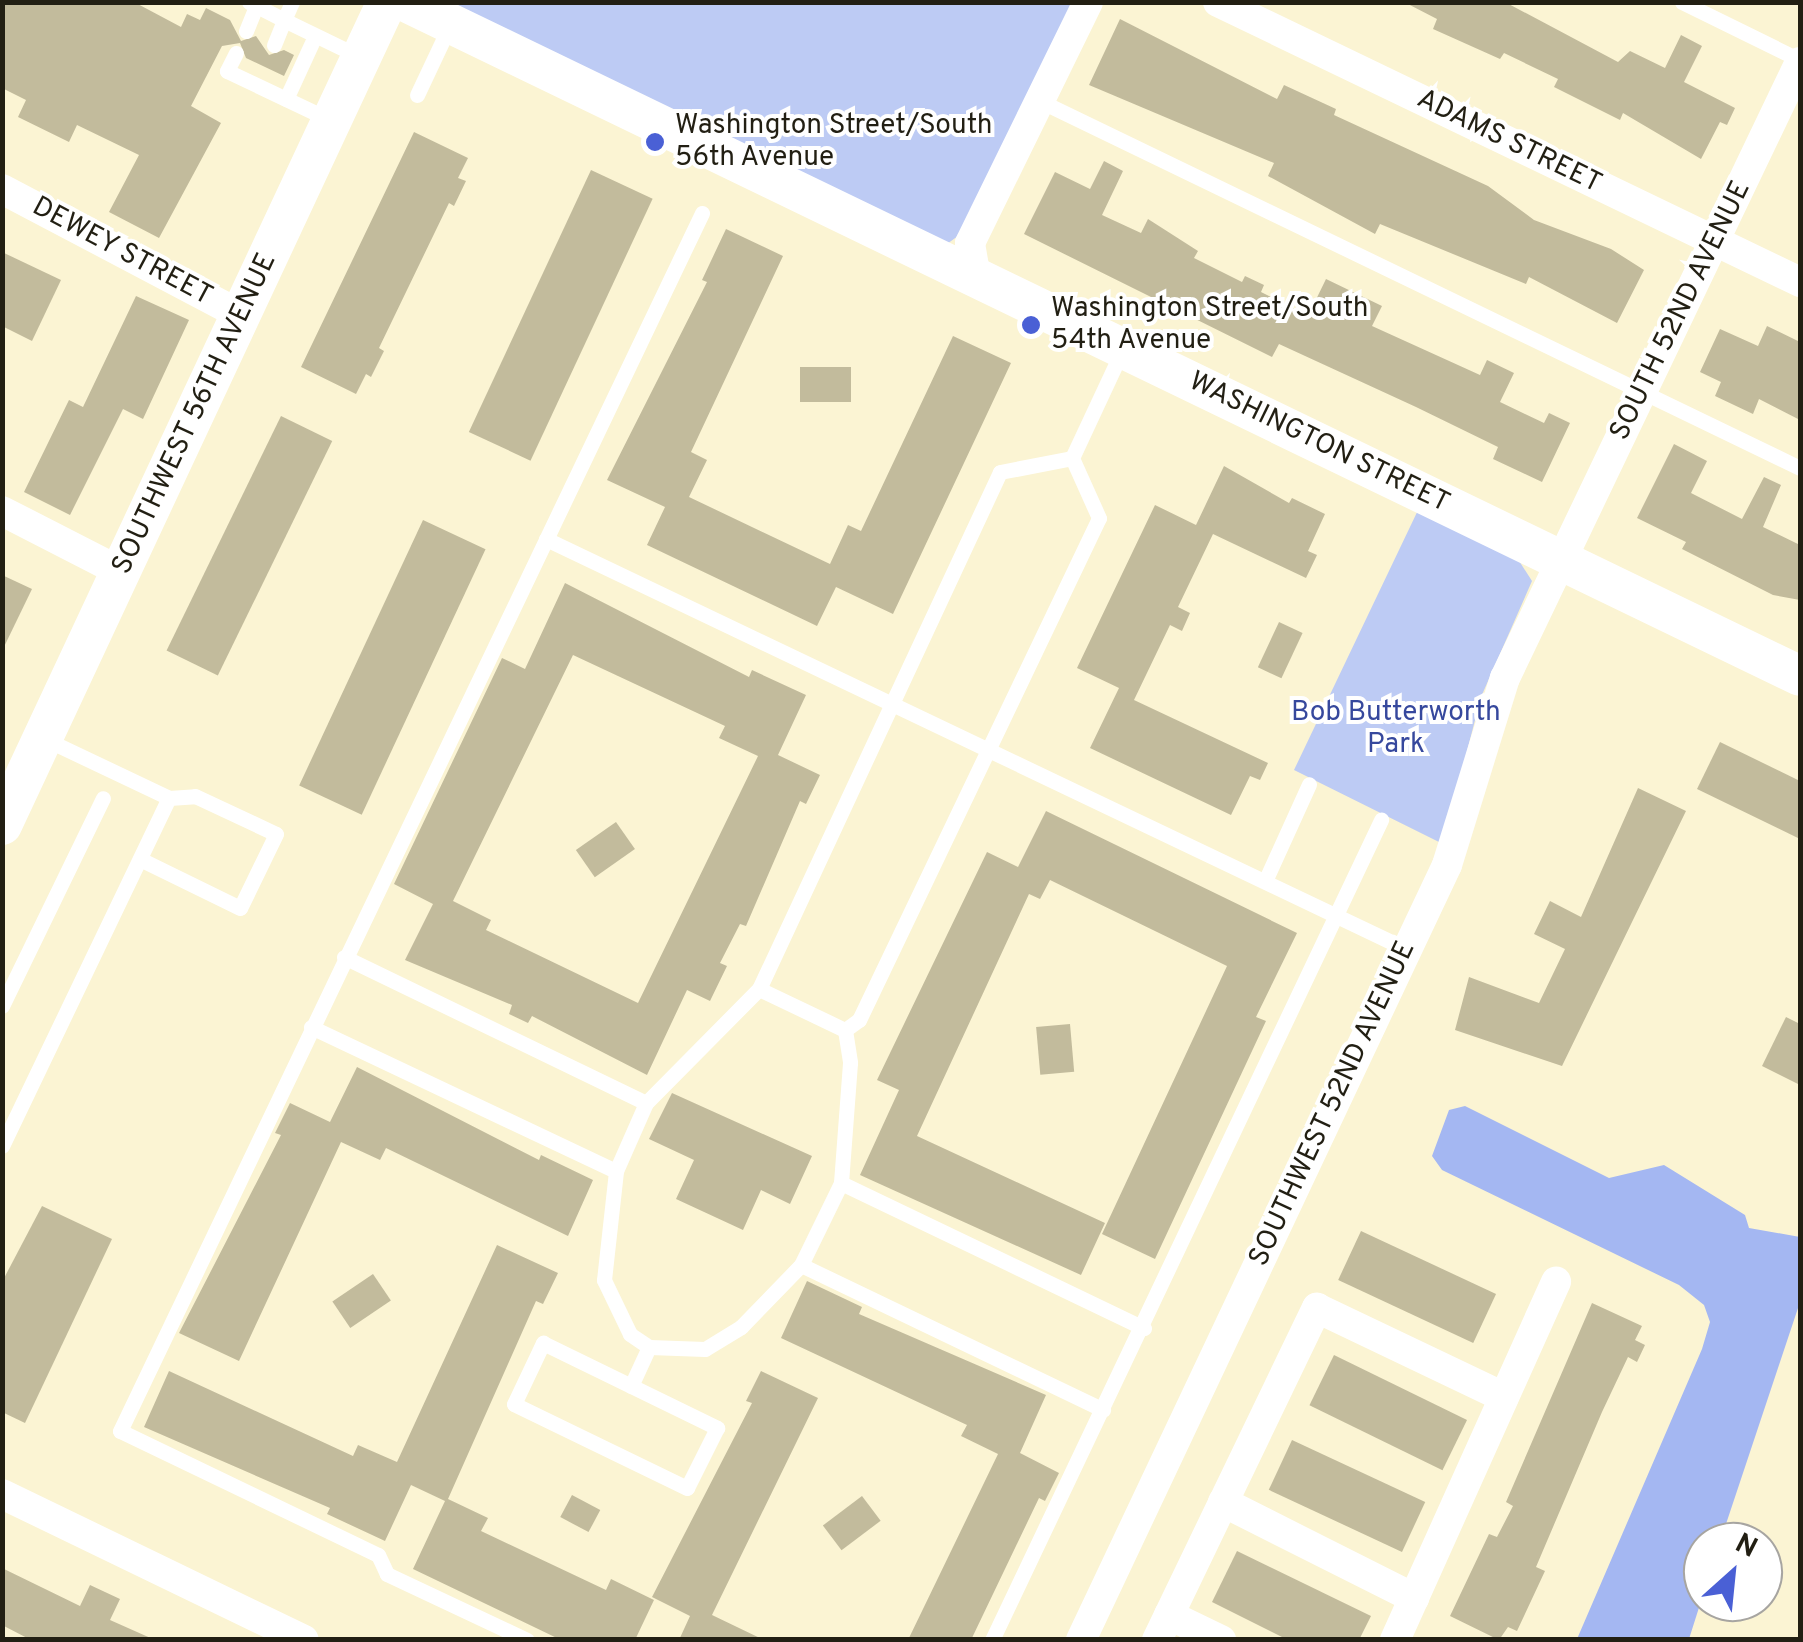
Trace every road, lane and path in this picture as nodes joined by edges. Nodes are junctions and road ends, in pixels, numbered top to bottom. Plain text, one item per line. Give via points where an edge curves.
1 (292, 2) edge
2 (387, 2) edge
3 (406, 2) edge
4 (1088, 2) edge
5 (1218, 2) edge
6 (1682, 2) edge
7 (253, 4) edge
8 (284, 20) junction
9 (450, 24) junction
10 (246, 31) dead end
11 (315, 36) junction
12 (274, 45) dead end
13 (236, 52) dead end
14 (362, 58) junction
15 (1800, 61) edge
16 (265, 66) dead end
17 (257, 85) junction
18 (417, 95) dead end
19 (286, 99) junction
20 (1040, 101) junction
21 (330, 120) junction
22 (2, 190) edge
23 (702, 213) dead end
24 (1716, 241) junction
25 (974, 272) junction
26 (1800, 282) edge
27 (241, 315) junction
28 (1123, 348) junction
29 (1642, 392) junction
30 (1072, 458) junction
31 (1800, 468) edge
32 (2, 511) edge
33 (546, 539) junction
34 (1559, 560) junction
35 (121, 572) junction
36 (1800, 676) edge
37 (891, 700) junction
38 (43, 738) junction
39 (990, 746) junction
40 (1310, 784) dead end
41 (103, 798) dead end
42 (169, 798) junction
43 (1381, 820) dead end
44 (2, 825) edge
45 (140, 859) junction
46 (1266, 879) junction
47 (1337, 913) junction
48 (1406, 949) junction
49 (344, 957) junction
50 (759, 989) junction
51 (2, 1006) edge
52 (311, 1027) junction
53 (846, 1030) junction
54 (646, 1103) junction
55 (2, 1146) edge
56 (616, 1171) junction
57 (840, 1183) junction
58 (801, 1265) junction
59 (1556, 1282) dead end
60 (1144, 1328) junction
61 (649, 1347) junction
62 (631, 1386) junction
63 (1504, 1397) junction
64 (1104, 1410) junction
65 (2, 1494) edge
66 (1223, 1502) junction
67 (1414, 1598) junction
68 (1163, 1627) edge
69 (304, 1640) edge
70 (527, 1640) edge
71 (992, 1640) edge
72 (1081, 1640) edge
73 (1221, 1640) edge
74 (1395, 1640) edge

1 - 8 lane
2 - 14 street, SOUTHWEST 56TH AVENUE
3 - 9 street, WASHINGTON STREET
4 - 20 street
5 - 24 street, ADAMS STREET
6 - 15 lane
7 - 8 lane
7 - 10 lane
8 - 11 lane
8 - 12 lane
9 - 18 lane
9 - 25 street, WASHINGTON STREET
11 - 14 lane
11 - 19 lane
13 - 17 lane via 227,71
14 - 21 street, SOUTHWEST 56TH AVENUE
15 - 24 street, SOUTH 52ND AVENUE
16 - 17 lane
17 - 19 lane
19 - 21 lane
20 - 25 street via 970,243
20 - 29 lane
21 - 27 street, SOUTHWEST 56TH AVENUE
22 - 27 street, DEWEY STREET
23 - 33 lane
24 - 26 street, ADAMS STREET
24 - 29 street, SOUTH 52ND AVENUE
25 - 28 street, WASHINGTON STREET
27 - 35 street, SOUTHWEST 56TH AVENUE
28 - 30 lane
28 - 34 street, WASHINGTON STREET
29 - 31 lane
29 - 34 street, SOUTH 52ND AVENUE
30 - 37 lane via 1000,472
30 - 39 lane via 1099,518
32 - 35 street
33 - 37 lane
33 - 49 lane
34 - 36 street, WASHINGTON STREET
34 - 48 street, SOUTHWEST 52ND AVENUE via 1505,678 1447,866
35 - 38 street, SOUTHWEST 56TH AVENUE
37 - 39 lane
37 - 50 lane
38 - 42 lane
38 - 44 street, SOUTHWEST 56TH AVENUE
39 - 46 lane
39 - 53 lane via 858,1020
40 - 46 lane
41 - 51 lane
42 - 45 lane
42 - 45 lane via 194,796 276,834 240,908
43 - 47 lane
45 - 55 lane
46 - 47 lane
47 - 48 lane
47 - 60 lane
48 - 72 street, SOUTHWEST 52ND AVENUE
49 - 52 lane
49 - 54 lane
50 - 53 lane
50 - 54 lane
52 - 56 lane
52 - 70 lane via 120,1431 378,1555 388,1574
53 - 57 lane via 850,1063
54 - 56 lane
56 - 61 lane via 604,1280 630,1334
57 - 58 lane
57 - 60 lane
58 - 61 lane via 741,1327 705,1349
58 - 64 lane
59 - 63 street
60 - 64 lane
61 - 62 lane
62 - 62 lane via 543,1344 514,1404 688,1488 717,1428
63 - 66 street via 1318,1308
63 - 67 street
64 - 71 lane
65 - 69 street
66 - 67 street
66 - 68 street
67 - 74 street
68 - 73 street

